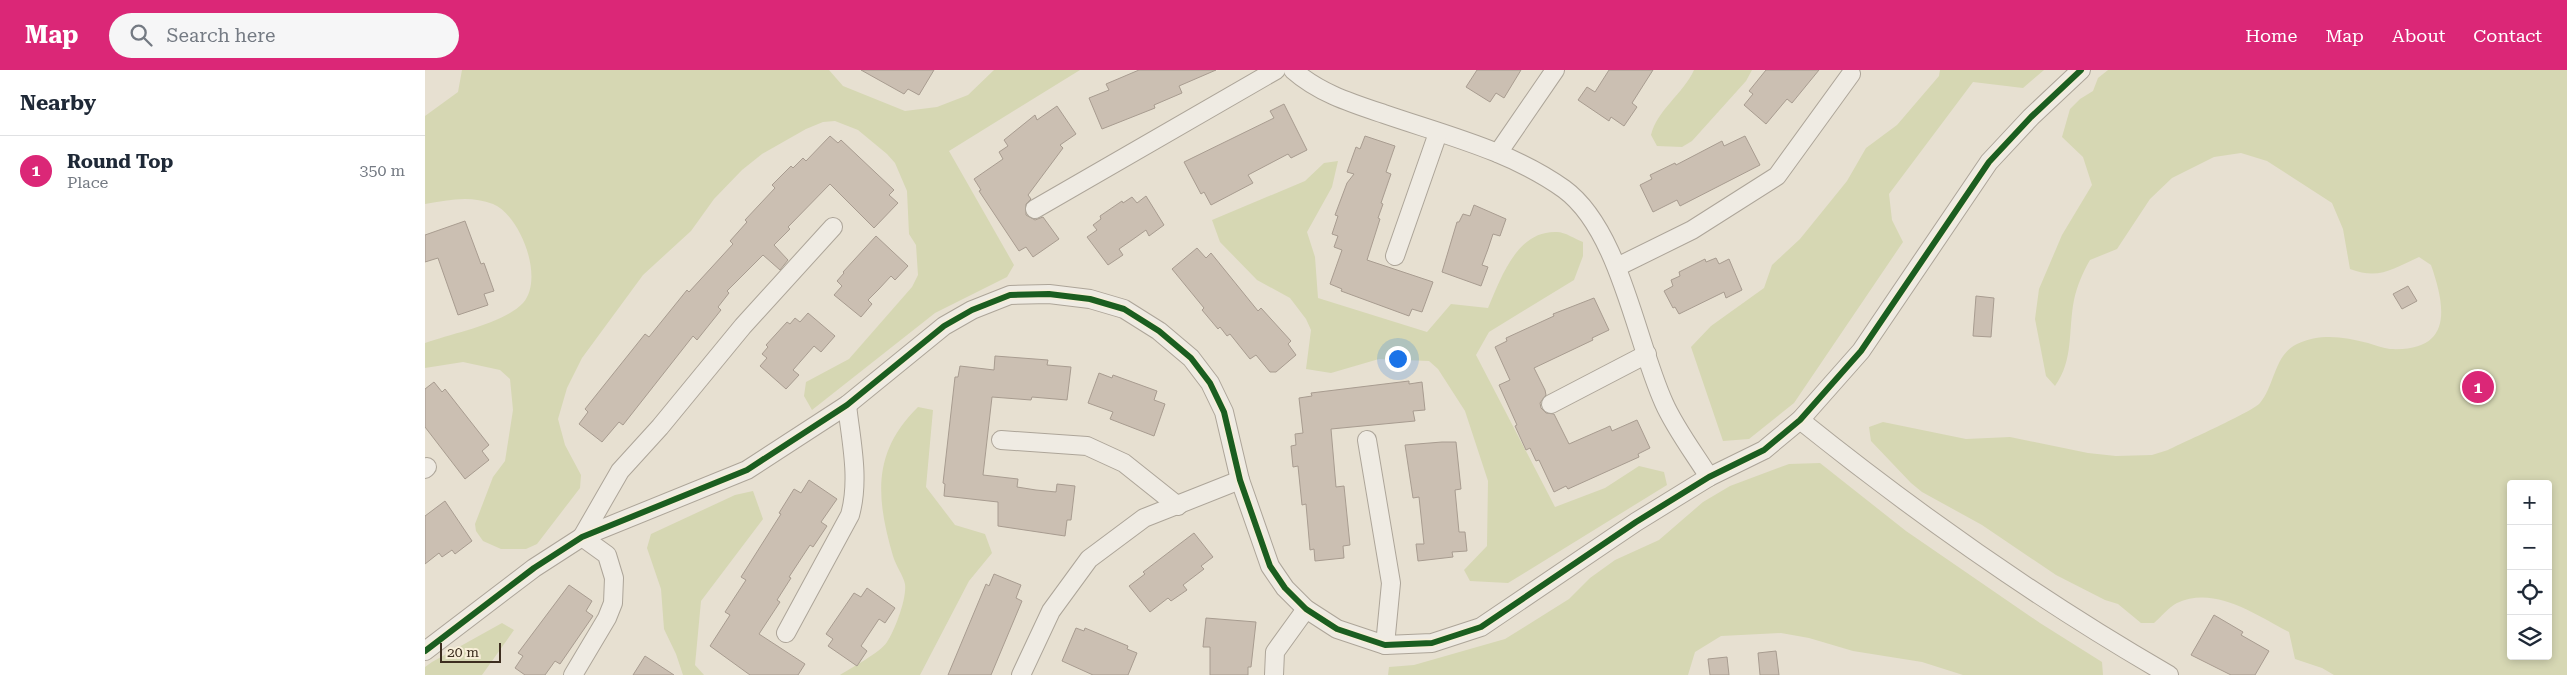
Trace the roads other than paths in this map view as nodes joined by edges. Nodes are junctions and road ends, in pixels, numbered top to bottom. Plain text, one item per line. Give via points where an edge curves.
1 (1276, 70) edge
2 (1293, 70) edge
3 (1555, 70) edge
4 (2081, 70) edge
5 (1851, 74) dead end
6 (1438, 133) junction
7 (1497, 153) junction
8 (1035, 209) dead end
9 (833, 227) dead end
10 (1395, 256) dead end
11 (1617, 267) junction
12 (1647, 354) junction
13 (1551, 404) dead end
14 (847, 405) junction
15 (1800, 420) junction
16 (1001, 440) dead end
17 (1367, 440) dead end
18 (1709, 477) junction
19 (1240, 480) junction
20 (1178, 506) junction
21 (582, 537) junction
22 (1306, 609) junction
23 (786, 633) dead end
24 (1385, 646) junction
25 (425, 651) edge
26 (1024, 674) edge
27 (573, 675) edge
28 (1274, 675) edge
29 (2169, 675) edge

1 - 8 street
2 - 6 street via 1334,97
3 - 7 street
4 - 15 street via 1989,162 1861,351
5 - 11 street via 1777,176 1692,230
6 - 7 street
6 - 10 street
7 - 11 street via 1565,190 1588,212
9 - 21 street via 743,326 620,471
11 - 12 street
12 - 13 street
12 - 18 street via 1664,403
14 - 19 street via 944,326 972,310 1010,295 1049,294 1090,299 1124,309 1159,330 1191,358 1224,412
14 - 21 street via 747,470
14 - 23 street via 855,470 853,507
15 - 18 street via 1764,450
15 - 29 street via 1947,533
16 - 20 street via 1087,446 1124,464
17 - 24 street via 1391,583
18 - 24 street via 1636,522 1481,627 1432,643
19 - 20 street
19 - 22 street via 1270,566 1285,588
20 - 26 street via 1144,518 1089,558 1051,611
21 - 25 street via 534,568
21 - 27 street via 607,555 613,578 613,602
22 - 24 street via 1337,629
22 - 28 street via 1275,652

